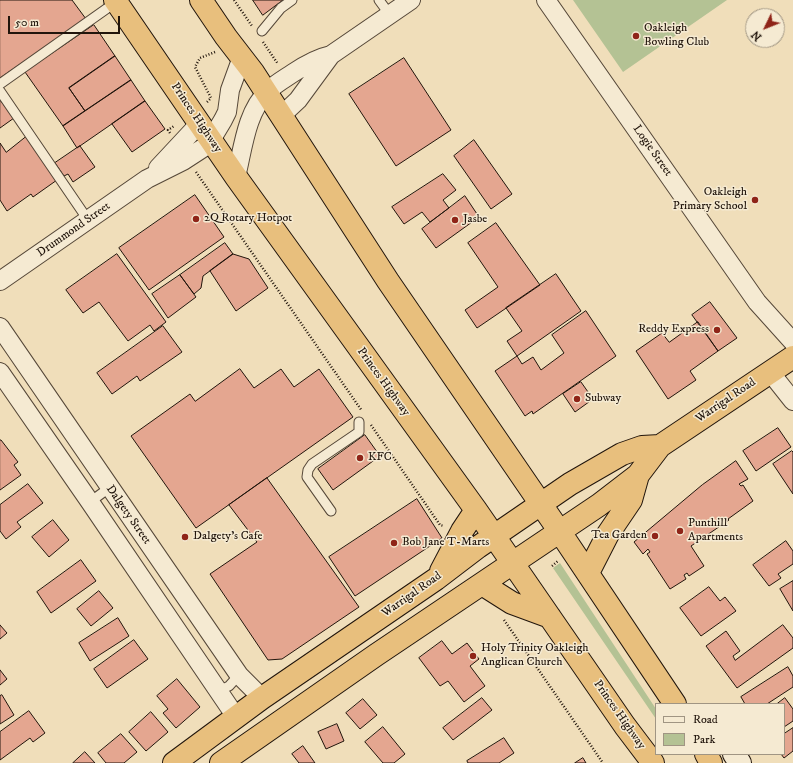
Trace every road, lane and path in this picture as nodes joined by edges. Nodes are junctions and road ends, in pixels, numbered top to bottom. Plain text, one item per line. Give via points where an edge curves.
1 (200, 0) edge
2 (292, 0) edge
3 (379, 0) edge
4 (412, 0) edge
5 (546, 0) edge
6 (116, 1) edge
7 (390, 15) junction
8 (262, 31) dead end
9 (236, 50) junction
10 (332, 55) junction
11 (0, 84) edge
12 (0, 91) edge
13 (267, 92) junction
14 (282, 115) junction
15 (201, 125) junction
16 (183, 152) junction
17 (236, 177) junction
18 (88, 220) junction
19 (0, 281) edge
20 (0, 327) edge
21 (791, 353) edge
22 (0, 372) edge
23 (770, 372) junction
24 (793, 401) edge
25 (362, 420) joint
26 (370, 423) dead end
27 (660, 446) junction
28 (638, 475) junction
29 (108, 488) junction
30 (90, 502) junction
31 (540, 505) junction
32 (476, 510) junction
33 (331, 512) dead end
34 (462, 531) junction
35 (560, 532) junction
36 (494, 536) junction
37 (559, 561) dead end
38 (513, 564) junction
39 (552, 566) dead end
40 (588, 573) junction
41 (436, 579) junction
42 (482, 584) junction
43 (550, 617) junction
44 (504, 619) dead end
45 (239, 675) junction
46 (218, 691) junction
47 (262, 698) junction
48 (674, 703) edge
49 (236, 717) junction
50 (174, 763) edge
51 (221, 763) edge
52 (603, 763) edge
53 (653, 763) edge

1 - 9 highway
2 - 8 lane via 281,8
3 - 7 lane
4 - 7 street
5 - 21 street, Logie Street
6 - 11 lane
6 - 15 highway, Princes Highway
7 - 10 street
9 - 13 highway
9 - 15 street, Drummond Street via 227,112
9 - 15 path via 200,58 195,67 211,98
10 - 13 street via 319,57
10 - 14 street via 298,100
12 - 18 lane
13 - 14 highway
13 - 17 street via 252,114
14 - 31 highway via 388,281
15 - 16 street, Drummond Street via 198,152
15 - 16 path via 168,130
15 - 17 highway, Princes Highway
16 - 18 street, Drummond Street
16 - 25 path
17 - 32 highway, Princes Highway
18 - 19 street, Drummond Street
20 - 29 street, Dalgety Street
21 - 23 highway, Warrigal Road
22 - 30 street, Dalgety Street
23 - 24 street
23 - 27 highway, Warrigal Road
25 - 33 lane via 359,432 312,464 308,470 308,477
26 - 34 path via 440,525
27 - 28 highway, Warrigal Road
27 - 31 highway, Warrigal Road via 642,447 622,454 576,480
28 - 35 highway, Warrigal Road
28 - 40 highway via 631,500 608,534
29 - 30 lane
29 - 45 street, Dalgety Street
30 - 46 street, Dalgety Street
31 - 35 highway
31 - 36 highway, Warrigal Road
32 - 34 highway
32 - 36 highway, Princes Highway
34 - 41 highway
35 - 38 highway, Warrigal Road
35 - 40 highway
36 - 38 highway, Princes Highway
36 - 41 highway, Warrigal Road
37 - 39 path
38 - 42 highway, Warrigal Road
38 - 43 highway, Princes Highway
40 - 48 highway
41 - 47 highway, Warrigal Road
42 - 43 highway via 512,603
42 - 51 highway, Warrigal Road
43 - 53 highway, Princes Highway
44 - 52 path
45 - 46 lane via 229,686
45 - 47 street, Dalgety Street
46 - 49 street, Dalgety Street
47 - 49 highway, Warrigal Road
49 - 50 highway, Warrigal Road

